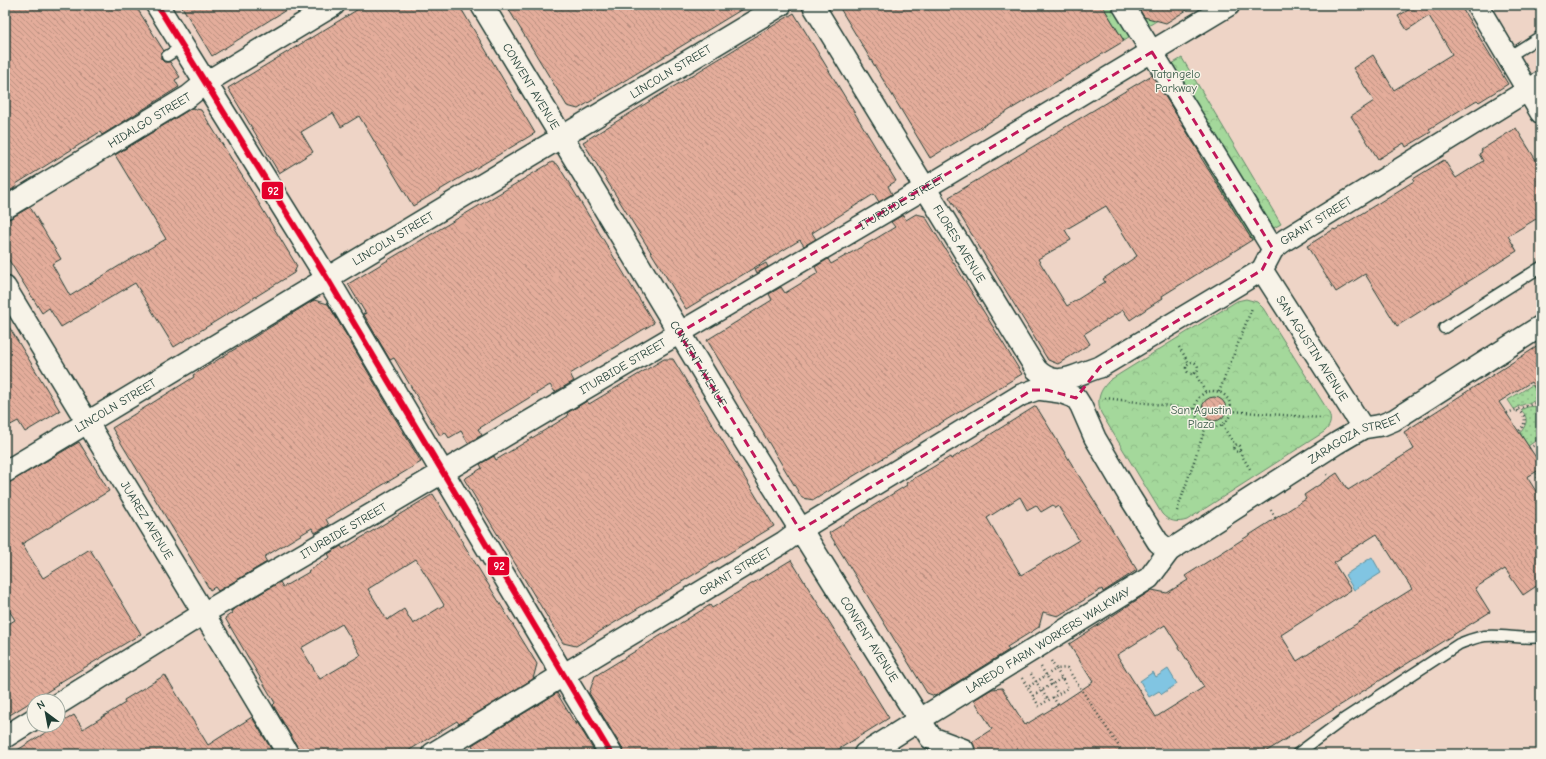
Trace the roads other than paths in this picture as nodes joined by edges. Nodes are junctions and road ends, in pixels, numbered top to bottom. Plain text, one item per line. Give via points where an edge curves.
1 (157, 5) edge
2 (334, 5) edge
3 (482, 5) edge
4 (781, 5) edge
5 (813, 5) edge
6 (1123, 5) edge
7 (1229, 5) edge
8 (1477, 5) edge
9 (1541, 36) edge
10 (1152, 52) junction
11 (1508, 57) junction
12 (205, 82) junction
13 (1534, 86) edge
14 (1541, 112) edge
15 (561, 137) junction
16 (925, 188) junction
17 (5, 208) edge
18 (1273, 249) junction
19 (1541, 267) edge
20 (1262, 270) junction
21 (327, 278) junction
22 (5, 287) edge
23 (1541, 326) edge
24 (1444, 328) dead end
25 (680, 333) junction
26 (1100, 367) junction
27 (1042, 383) junction
28 (1076, 398) junction
29 (86, 423) junction
30 (1363, 428) junction
31 (5, 472) edge
32 (442, 472) junction
33 (800, 530) junction
34 (1169, 551) junction
35 (204, 613) junction
36 (1541, 637) edge
37 (564, 675) junction
38 (66, 699) edge
39 (919, 720) junction
40 (26, 724) edge
41 (5, 737) edge
42 (936, 746) edge
43 (963, 750) dead end
44 (288, 754) edge
45 (433, 754) edge
46 (612, 754) edge
47 (865, 754) edge
48 (1297, 754) edge

1 - 12 main road via 175,51
2 - 12 street, HIDALGO STREET
3 - 15 main road, CONVENT AVENUE
4 - 15 street, LINCOLN STREET
5 - 16 street, FLORES AVENUE
6 - 10 street
7 - 10 street, ITURBIDE STREET
8 - 11 street
9 - 11 lane
10 - 16 street, ITURBIDE STREET
10 - 18 street
11 - 13 street
12 - 17 street, HIDALGO STREET via 189,96
12 - 21 main road
13 - 14 street
13 - 18 street, GRANT STREET
15 - 21 street, LINCOLN STREET
15 - 25 main road, CONVENT AVENUE
16 - 25 street, ITURBIDE STREET
16 - 27 street, FLORES AVENUE via 1041,374
18 - 20 street, GRANT STREET
19 - 24 lane
20 - 26 street, GRANT STREET
20 - 30 street, SAN AGUSTIN AVENUE
21 - 29 street, LINCOLN STREET
21 - 32 main road
22 - 29 street, JUAREZ AVENUE
23 - 30 street, ZARAGOZA STREET via 1394,420
25 - 32 street, ITURBIDE STREET
25 - 33 main road, CONVENT AVENUE
26 - 27 street, GRANT STREET via 1064,380
26 - 28 street, GRANT STREET
27 - 28 street
27 - 33 street, GRANT STREET
28 - 34 street via 1095,438 1131,498 1158,542
29 - 31 street, LINCOLN STREET
29 - 35 street, JUAREZ AVENUE
30 - 34 street, ZARAGOZA STREET
32 - 35 street, ITURBIDE STREET
32 - 37 main road
33 - 37 street, GRANT STREET
33 - 39 main road, CONVENT AVENUE
34 - 39 street, LAREDO FARM WORKERS WALKWAY via 1149,578 1040,655
35 - 38 street, ITURBIDE STREET
35 - 44 street, JUAREZ AVENUE
36 - 48 lane via 1530,639 1486,636 1472,638 1459,644 1344,718
37 - 45 main road, GRANT STREET
37 - 46 main road
39 - 42 main road, CONVENT AVENUE
39 - 47 main road
40 - 41 street
42 - 43 main road

